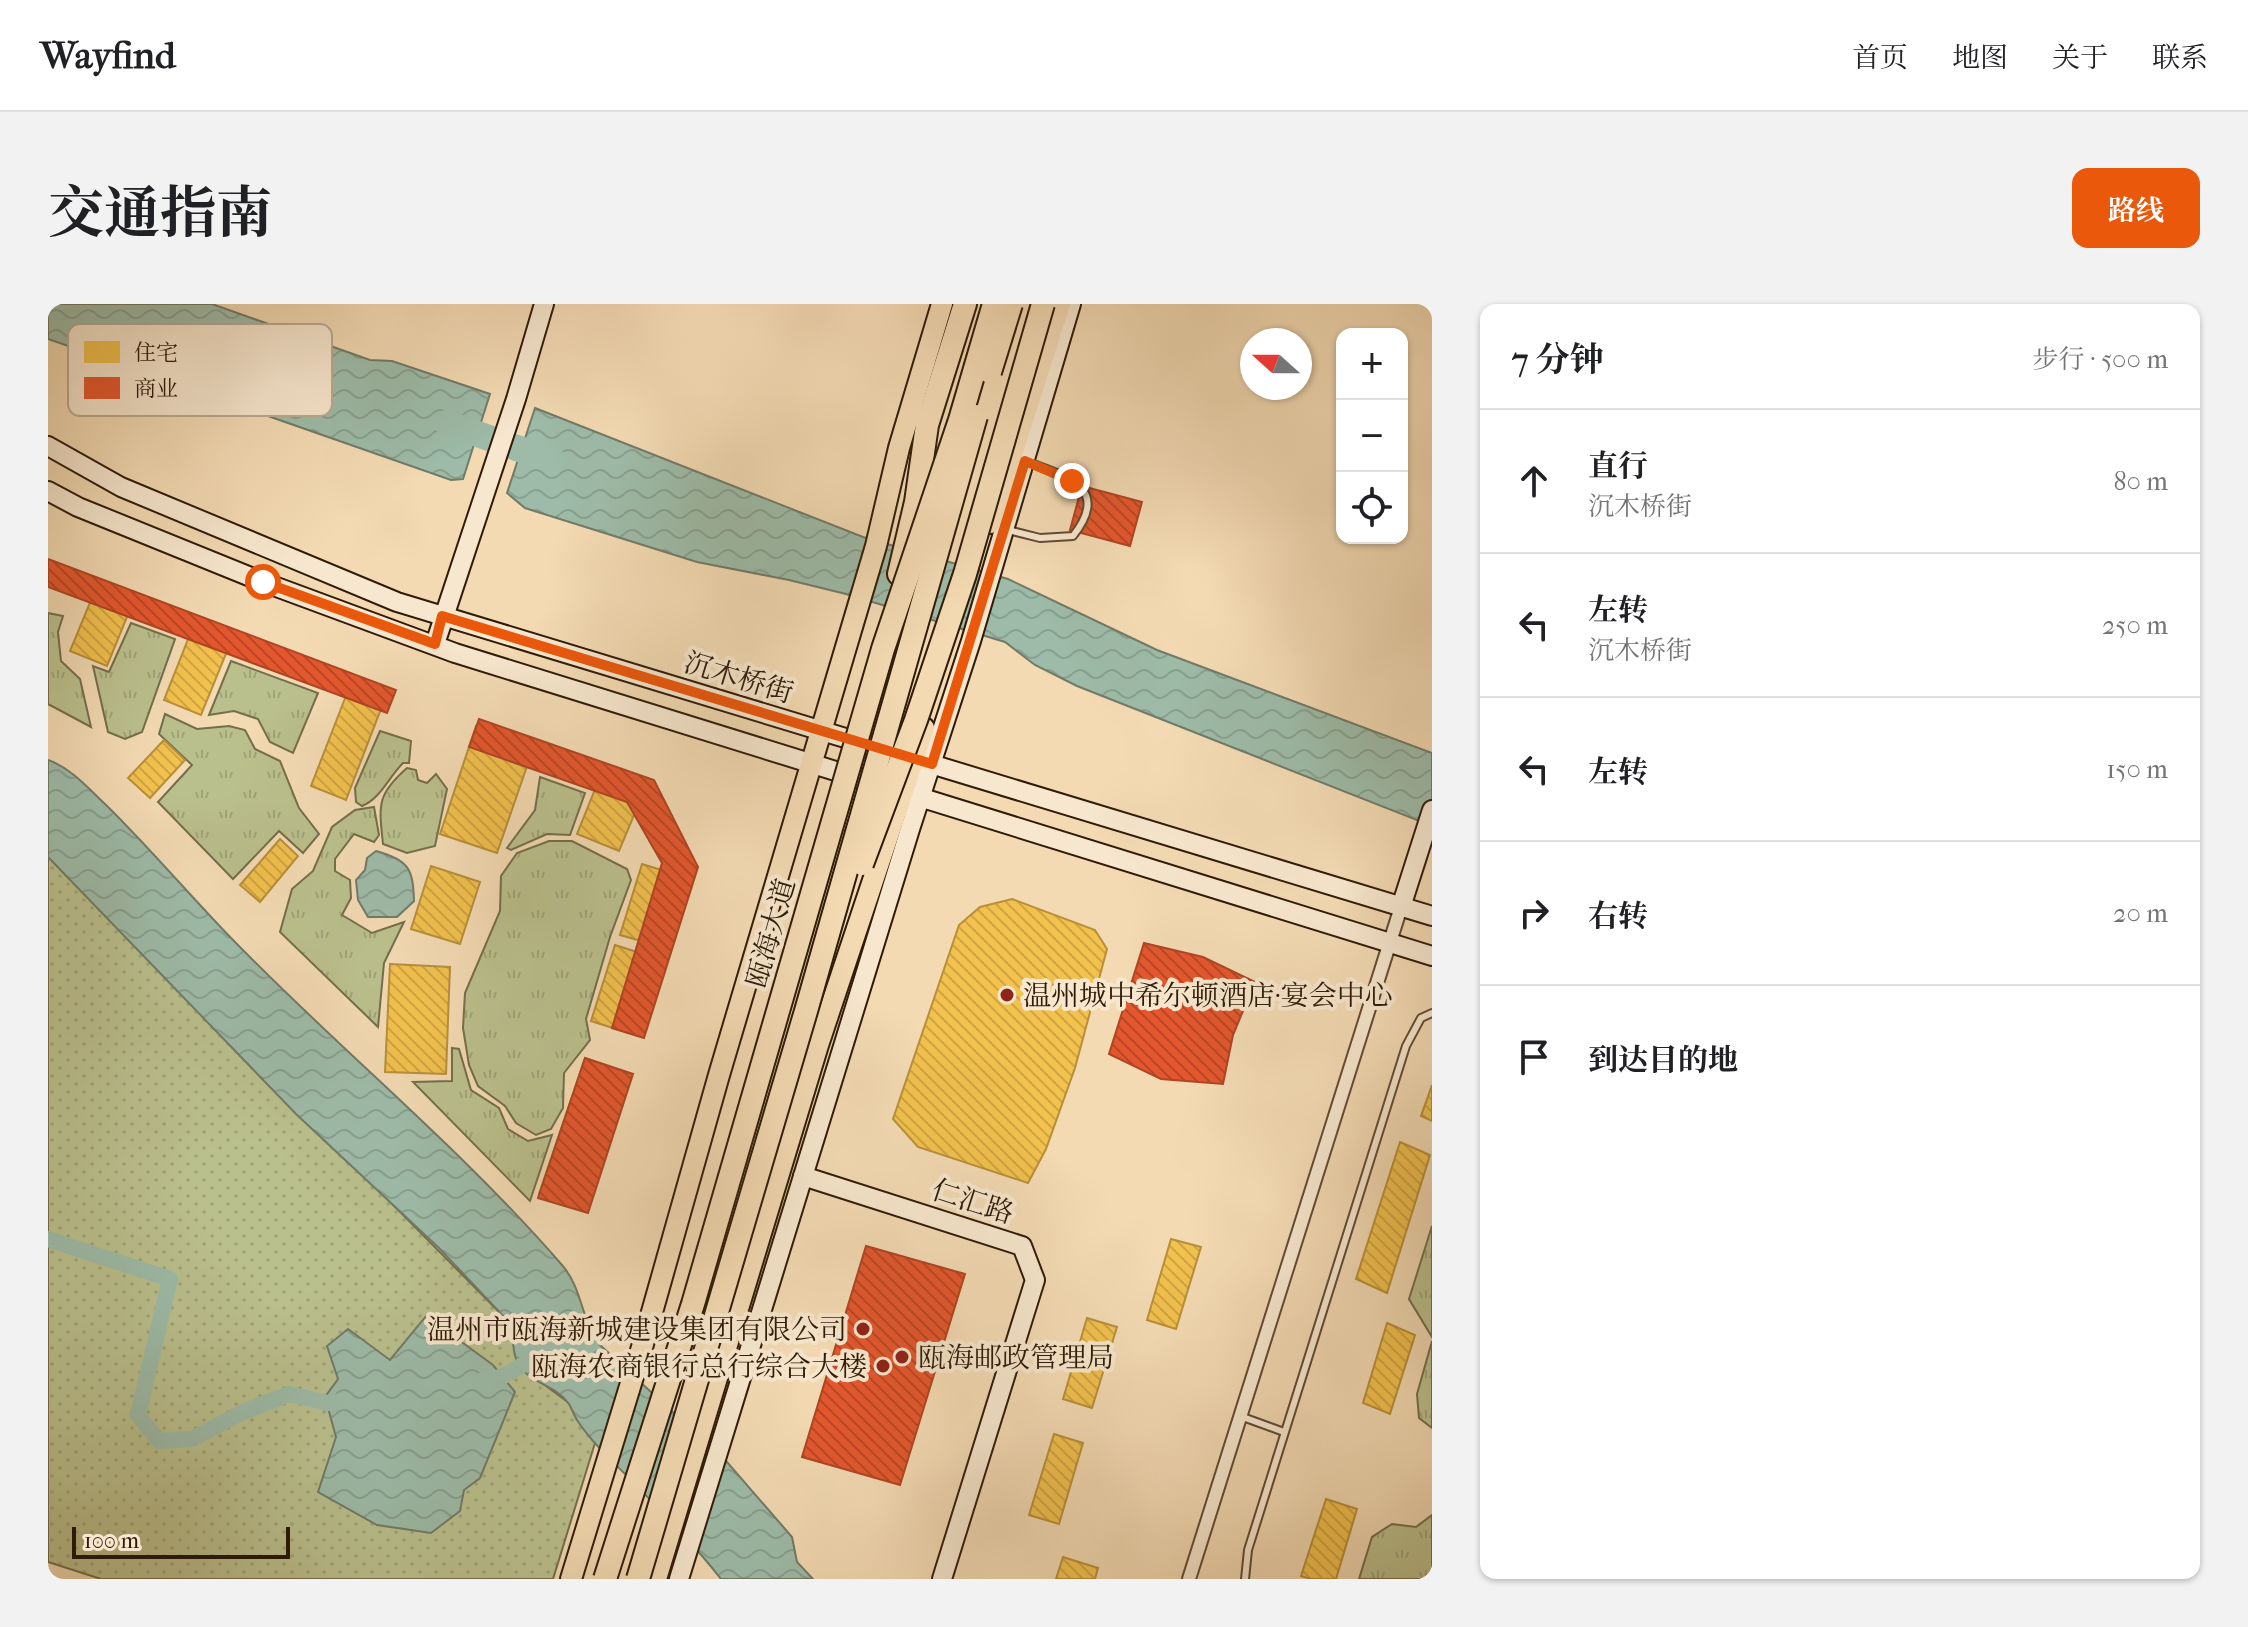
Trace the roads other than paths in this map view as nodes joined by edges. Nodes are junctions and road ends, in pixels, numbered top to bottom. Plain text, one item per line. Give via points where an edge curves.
1 (544, 304) edge
2 (942, 304) edge
3 (965, 304) edge
4 (994, 304) edge
5 (1011, 304) edge
6 (1043, 304) edge
7 (1060, 304) edge
8 (1071, 304) edge
9 (48, 446) edge
10 (1025, 461) junction
11 (48, 491) edge
12 (1005, 529) junction
13 (442, 616) junction
14 (961, 643) junction
15 (435, 644) junction
16 (883, 649) junction
17 (820, 731) junction
18 (811, 762) junction
19 (922, 762) junction
20 (912, 793) junction
21 (1432, 810) edge
22 (1401, 907) junction
23 (1432, 916) edge
24 (1389, 943) junction
25 (1432, 956) edge
26 (806, 1011) junction
27 (1432, 1013) edge
28 (818, 1045) junction
29 (824, 1110) junction
30 (803, 1176) junction
31 (1240, 1416) junction
32 (1284, 1432) junction
33 (682, 1534) junction
34 (571, 1579) edge
35 (605, 1579) edge
36 (638, 1579) edge
37 (656, 1579) edge
38 (679, 1579) edge
39 (942, 1579) edge
40 (1189, 1579) edge
41 (1245, 1579) edge

1 - 13 street
2 - 17 main road, 瓯海大道
3 - 16 highway, bridge via 927,425 916,502
4 - 16 highway, 瓯海大道, bridge
5 - 26 highway, 瓯海大道, bridge
6 - 26 highway, bridge via 965,574
7 - 14 main road via 972,581
8 - 10 street
9 - 13 street, 沉木桥街 via 121,487
10 - 12 street
10 - 12 lane via 1072,481 1090,504 1073,536 1040,538
11 - 15 street via 263,582
12 - 14 street
13 - 15 street
13 - 17 street, 沉木桥街
14 - 19 main road
15 - 18 street
16 - 35 highway, 瓯海大道, bridge via 693,1304
17 - 18 main road, 瓯海大道
17 - 19 street, 沉木桥街
18 - 20 street
18 - 34 main road, 瓯海大道
19 - 20 main road
19 - 22 street, 沉木桥街
20 - 24 street
20 - 28 main road
20 - 29 street
21 - 22 street
22 - 23 street, 沉木桥街
22 - 24 street
24 - 25 street
24 - 31 street
26 - 36 highway, 瓯海大道, bridge
27 - 32 lane via 1421,1018 1406,1046
28 - 29 street
28 - 33 main road via 702,1435
29 - 30 street
30 - 33 street via 717,1453
30 - 39 street, 仁汇路 via 1022,1246 1035,1280
31 - 32 lane
31 - 40 street
32 - 41 lane via 1248,1550
33 - 37 main road
33 - 38 street

